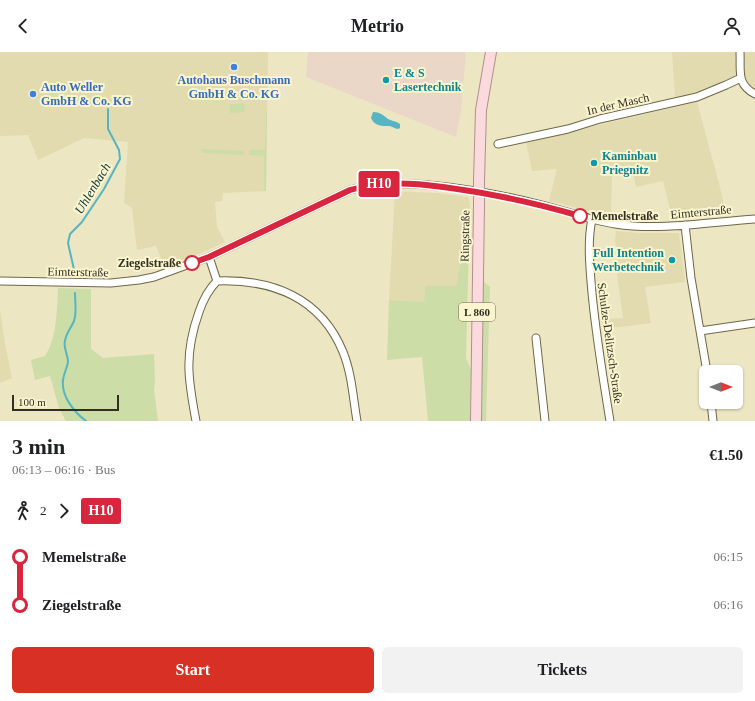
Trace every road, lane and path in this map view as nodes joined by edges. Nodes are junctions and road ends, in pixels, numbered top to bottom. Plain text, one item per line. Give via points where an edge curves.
1 (491, 52) edge
2 (740, 52) edge
3 (741, 78) junction
4 (755, 94) edge
5 (498, 144) dead end
6 (592, 219) junction
7 (755, 219) edge
8 (686, 225) junction
9 (209, 257) junction
10 (0, 281) edge
11 (217, 281) junction
12 (755, 323) edge
13 (700, 331) junction
14 (536, 338) dead end
15 (706, 365) edge
16 (712, 409) edge
17 (196, 421) edge
18 (357, 421) edge
19 (476, 421) edge
20 (545, 421) edge
21 (610, 421) edge
22 (713, 421) edge

1 - 19 main road, Ringstraße / L 860, bridge via 481,110
2 - 3 street
3 - 4 street via 747,90
3 - 5 street, In der Masch via 697,97
6 - 8 street, Eimterstraße via 640,226
6 - 9 street, Eimterstraße via 494,194 422,185 371,185 350,190
6 - 21 street, Schulze-Delitzsch-Straße via 592,296 596,339
7 - 8 street, Eimterstraße
8 - 13 street
9 - 10 street, Eimterstraße via 130,282
9 - 11 street
11 - 17 street via 203,300 191,337 188,366
11 - 18 street via 240,281 272,286 294,296 323,319 345,358
12 - 13 street
13 - 15 street
14 - 20 street
16 - 22 street

